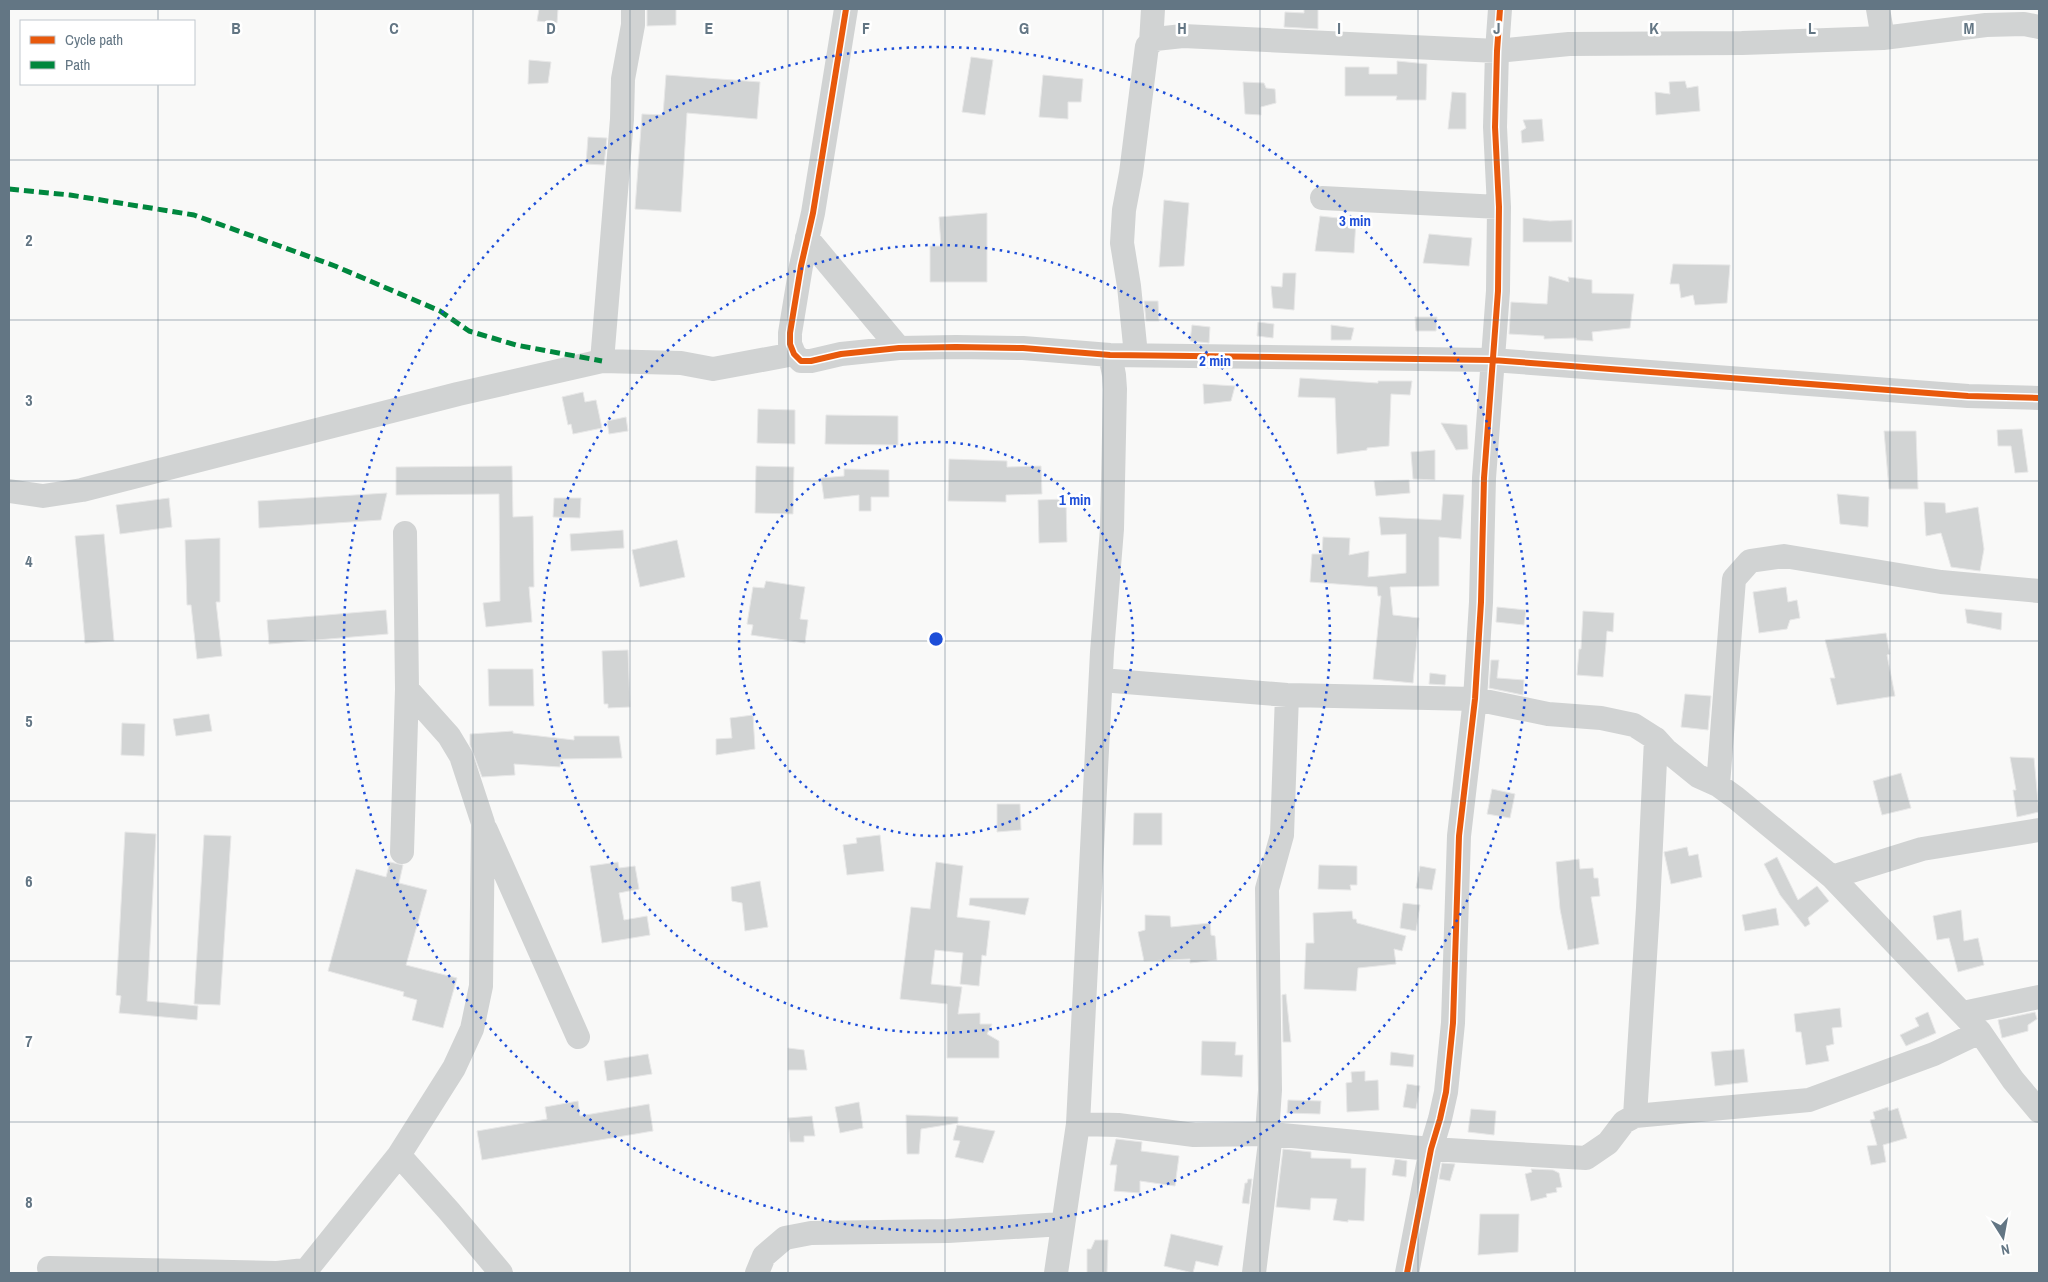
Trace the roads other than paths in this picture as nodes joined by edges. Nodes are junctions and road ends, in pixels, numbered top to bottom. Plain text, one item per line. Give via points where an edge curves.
1 (633, 9) edge
2 (846, 9) edge
3 (1153, 9) edge
4 (1500, 9) edge
5 (1878, 9) edge
6 (2039, 27) edge
7 (1883, 38) junction
8 (1151, 43) junction
9 (1497, 51) junction
10 (1322, 198) dead end
11 (1499, 207) junction
12 (807, 238) junction
13 (899, 348) junction
14 (794, 354) junction
15 (1110, 355) junction
16 (1136, 355) junction
17 (1492, 360) junction
18 (602, 361) junction
19 (2039, 400) edge
20 (9, 491) edge
21 (405, 533) dead end
22 (2039, 591) edge
23 (1101, 680) junction
24 (407, 689) junction
25 (1287, 695) junction
26 (1475, 699) junction
27 (1656, 739) junction
28 (1718, 785) junction
29 (483, 823) junction
30 (2039, 830) edge
31 (402, 852) dead end
32 (1832, 877) junction
33 (2039, 997) edge
34 (1962, 1013) junction
35 (1980, 1032) junction
36 (578, 1037) dead end
37 (2039, 1111) edge
38 (1635, 1116) junction
39 (1078, 1124) junction
40 (1269, 1134) junction
41 (1431, 1149) junction
42 (399, 1156) junction
43 (1063, 1224) junction
44 (49, 1268) dead end
45 (305, 1272) edge
46 (501, 1273) edge
47 (757, 1273) edge
48 (1056, 1273) edge
49 (1254, 1273) edge
50 (1406, 1273) edge

1 - 18 street via 623,79
2 - 12 street
3 - 8 street
4 - 9 street
5 - 7 street
6 - 7 street via 1986,25
7 - 9 street via 1569,44
8 - 9 street via 1155,39 1183,36
8 - 16 street via 1147,46 1122,243
9 - 11 street via 1495,127
10 - 11 street
11 - 17 street via 1498,292
12 - 13 street
12 - 14 street via 790,333
13 - 14 street via 841,354 811,361 801,361
13 - 15 street via 1023,348
14 - 18 street via 713,369 681,363
15 - 16 street
15 - 23 street via 1115,389 1112,529
16 - 17 street
17 - 19 street
17 - 26 street
18 - 20 street via 458,394 82,490 43,496
21 - 24 street
22 - 28 street via 1941,582 1784,556 1750,561 1734,578
23 - 25 street
23 - 39 street
24 - 29 street via 449,736 461,756
24 - 31 street
25 - 26 street
25 - 40 street via 1282,835 1267,889
26 - 27 street via 1548,714 1601,718 1634,725
26 - 41 street via 1459,836 1453,1023 1446,1092
27 - 28 street via 1698,776
27 - 38 street
28 - 32 street
29 - 36 street
29 - 42 street via 481,986 472,1029 454,1068
30 - 32 street via 1922,849
32 - 34 street
33 - 34 street
34 - 35 street
35 - 37 street
35 - 38 street via 1934,1054 1809,1100
38 - 41 street via 1624,1122 1608,1143 1586,1158
39 - 40 street via 1118,1125 1194,1135
39 - 43 street
40 - 41 street
40 - 49 street
41 - 50 street
42 - 45 street
42 - 46 street
43 - 47 street via 948,1231 811,1233 785,1238 764,1256
43 - 48 street
44 - 45 street

